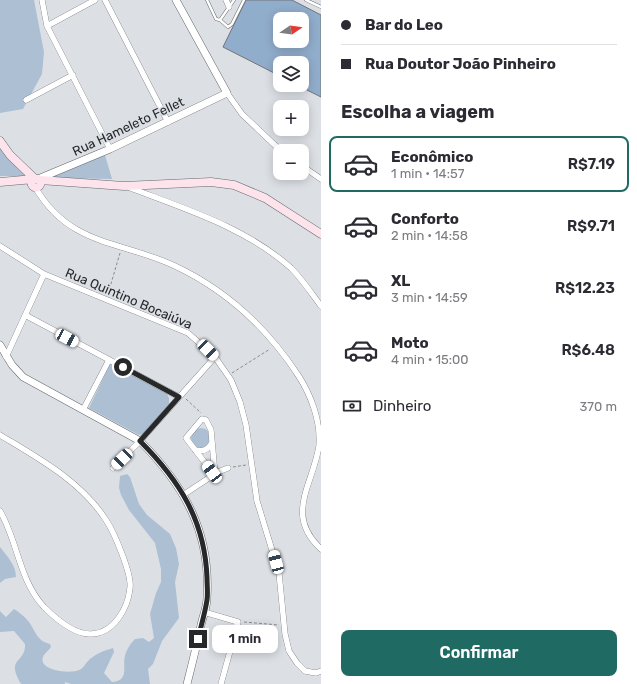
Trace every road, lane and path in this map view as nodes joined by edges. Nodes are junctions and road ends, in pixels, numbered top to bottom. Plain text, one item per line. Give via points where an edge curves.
1 (42, 0) edge
2 (95, 0) edge
3 (105, 0) edge
4 (176, 0) edge
5 (207, 0) edge
6 (226, 0) edge
7 (234, 0) edge
8 (244, 0) edge
9 (306, 0) edge
10 (229, 7) junction
11 (321, 8) edge
12 (220, 20) junction
13 (47, 26) junction
14 (73, 75) junction
15 (227, 93) junction
16 (26, 100) dead end
17 (168, 122) junction
18 (0, 141) edge
19 (274, 144) edge
20 (110, 149) junction
21 (309, 171) edge
22 (321, 179) edge
23 (35, 181) junction
24 (1, 182) edge
25 (124, 186) junction
26 (321, 234) edge
27 (0, 246) edge
28 (122, 247) junction
29 (44, 274) junction
30 (106, 300) junction
31 (321, 306) edge
32 (25, 316) junction
33 (0, 345) edge
34 (276, 346) junction
35 (6, 356) junction
36 (215, 357) junction
37 (109, 360) junction
38 (228, 376) junction
39 (180, 396) junction
40 (84, 408) junction
41 (206, 420) junction
42 (0, 435) edge
43 (140, 441) junction
44 (212, 441) junction
45 (194, 450) junction
46 (250, 464) junction
47 (113, 468) dead end
48 (228, 468) joint
49 (214, 475) junction
50 (183, 495) junction
51 (0, 511) edge
52 (321, 549) edge
53 (204, 612) junction
54 (238, 622) junction
55 (285, 626) junction
56 (321, 671) edge
57 (187, 684) edge
58 (222, 684) edge

1 - 13 street
2 - 13 street
3 - 17 street
4 - 15 street
5 - 12 lane via 216,18
6 - 10 street
7 - 10 lane
8 - 12 lane via 230,27
9 - 11 lane
10 - 12 lane
13 - 14 street
14 - 16 street
14 - 20 street
15 - 17 street, Rua Hameleto Fellet
15 - 19 street via 242,114
17 - 20 street, Rua Hameleto Fellet
18 - 23 main road
20 - 23 street, Rua Hameleto Fellet
21 - 22 street
23 - 24 main road
23 - 25 main road
23 - 28 street via 52,213 68,226 87,236
25 - 26 main road via 211,182 234,185 265,198
25 - 31 street via 214,220 270,251 292,270
27 - 29 street, Rua Quintino Bocaiúva
28 - 30 path
28 - 34 street via 174,265 199,278 256,321
29 - 30 street, Rua Quintino Bocaiúva
29 - 32 street
30 - 36 street, Rua Quintino Bocaiúva via 188,333
32 - 35 street
32 - 37 street
33 - 35 street
34 - 38 path
34 - 52 street via 298,375 309,396 319,427 319,445 302,502 302,513 305,528
35 - 40 street via 23,377
36 - 38 street, Rua Quintino Bocaiúva
36 - 39 street
37 - 39 street
37 - 40 street
38 - 46 street, Rua Quintino Bocaiúva via 240,402 246,425
39 - 41 path
39 - 43 street
40 - 43 street
41 - 44 street
41 - 45 street via 186,438
42 - 51 street via 54,467 106,520 124,557 131,587 124,612 104,631 90,634 73,629 44,607 26,582 11,534
43 - 47 street
43 - 50 street via 154,455
44 - 45 street via 207,449
44 - 49 street
45 - 49 street
46 - 48 path
46 - 55 street, Rua Quintino Bocaiúva via 257,501 279,573
48 - 49 street
49 - 50 street
50 - 53 street via 194,512 206,556 207,599
53 - 54 street
53 - 57 street
54 - 55 path
54 - 58 street
55 - 56 street, Rua Quintino Bocaiúva via 290,651 297,663 305,671

